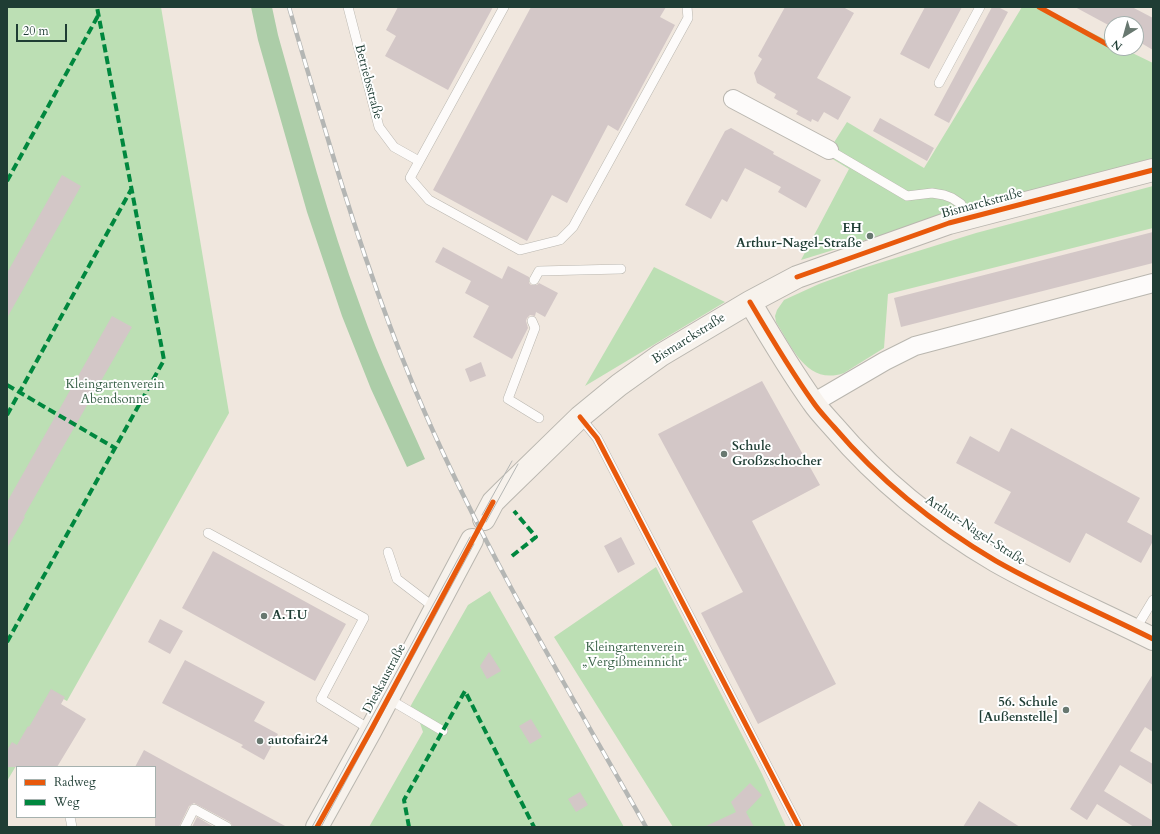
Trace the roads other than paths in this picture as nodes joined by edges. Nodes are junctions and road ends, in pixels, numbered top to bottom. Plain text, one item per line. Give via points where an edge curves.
1 (348, 7) edge
2 (504, 7) edge
3 (687, 7) edge
4 (980, 7) edge
5 (939, 83) dead end
6 (733, 99) dead end
7 (829, 150) joint
8 (419, 161) junction
9 (1153, 170) edge
10 (967, 219) junction
11 (621, 269) dead end
12 (534, 280) dead end
13 (1153, 283) edge
14 (750, 302) junction
15 (532, 321) dead end
16 (813, 403) junction
17 (580, 417) junction
18 (539, 418) dead end
19 (489, 510) dead end
20 (208, 532) dead end
21 (472, 540) dead end
22 (388, 552) dead end
23 (1153, 600) edge
24 (435, 608) junction
25 (1144, 635) edge
26 (387, 698) junction
27 (371, 730) junction
28 (443, 731) dead end
29 (184, 827) edge
30 (227, 827) edge
31 (317, 827) edge
32 (799, 827) edge

1 - 8 lane, Betriebsstraße via 379,127 394,147
2 - 8 lane
3 - 8 lane via 688,18 573,227 560,240 520,250 429,200 410,178
4 - 5 lane
6 - 7 street
7 - 10 lane via 908,196 932,194 952,198 961,204
9 - 10 street, Bismarckstraße
10 - 14 street, Bismarckstraße via 949,223 797,278
11 - 12 lane via 539,271
13 - 16 street via 915,346
14 - 16 street, Arthur-Nagel-Straße via 777,350
14 - 17 street, Bismarckstraße via 660,356
15 - 18 lane via 535,328 508,399
16 - 25 street, Arthur-Nagel-Straße via 879,475 954,534 1039,584
17 - 19 street, Bismarckstraße
17 - 32 lane via 597,438
20 - 27 lane via 364,618 321,699
21 - 24 street, Dieskaustraße
22 - 24 lane via 397,579
23 - 25 lane
24 - 26 street, Dieskaustraße
26 - 27 street, Dieskaustraße
26 - 28 lane
27 - 31 street, Dieskaustraße
29 - 30 lane via 194,809

